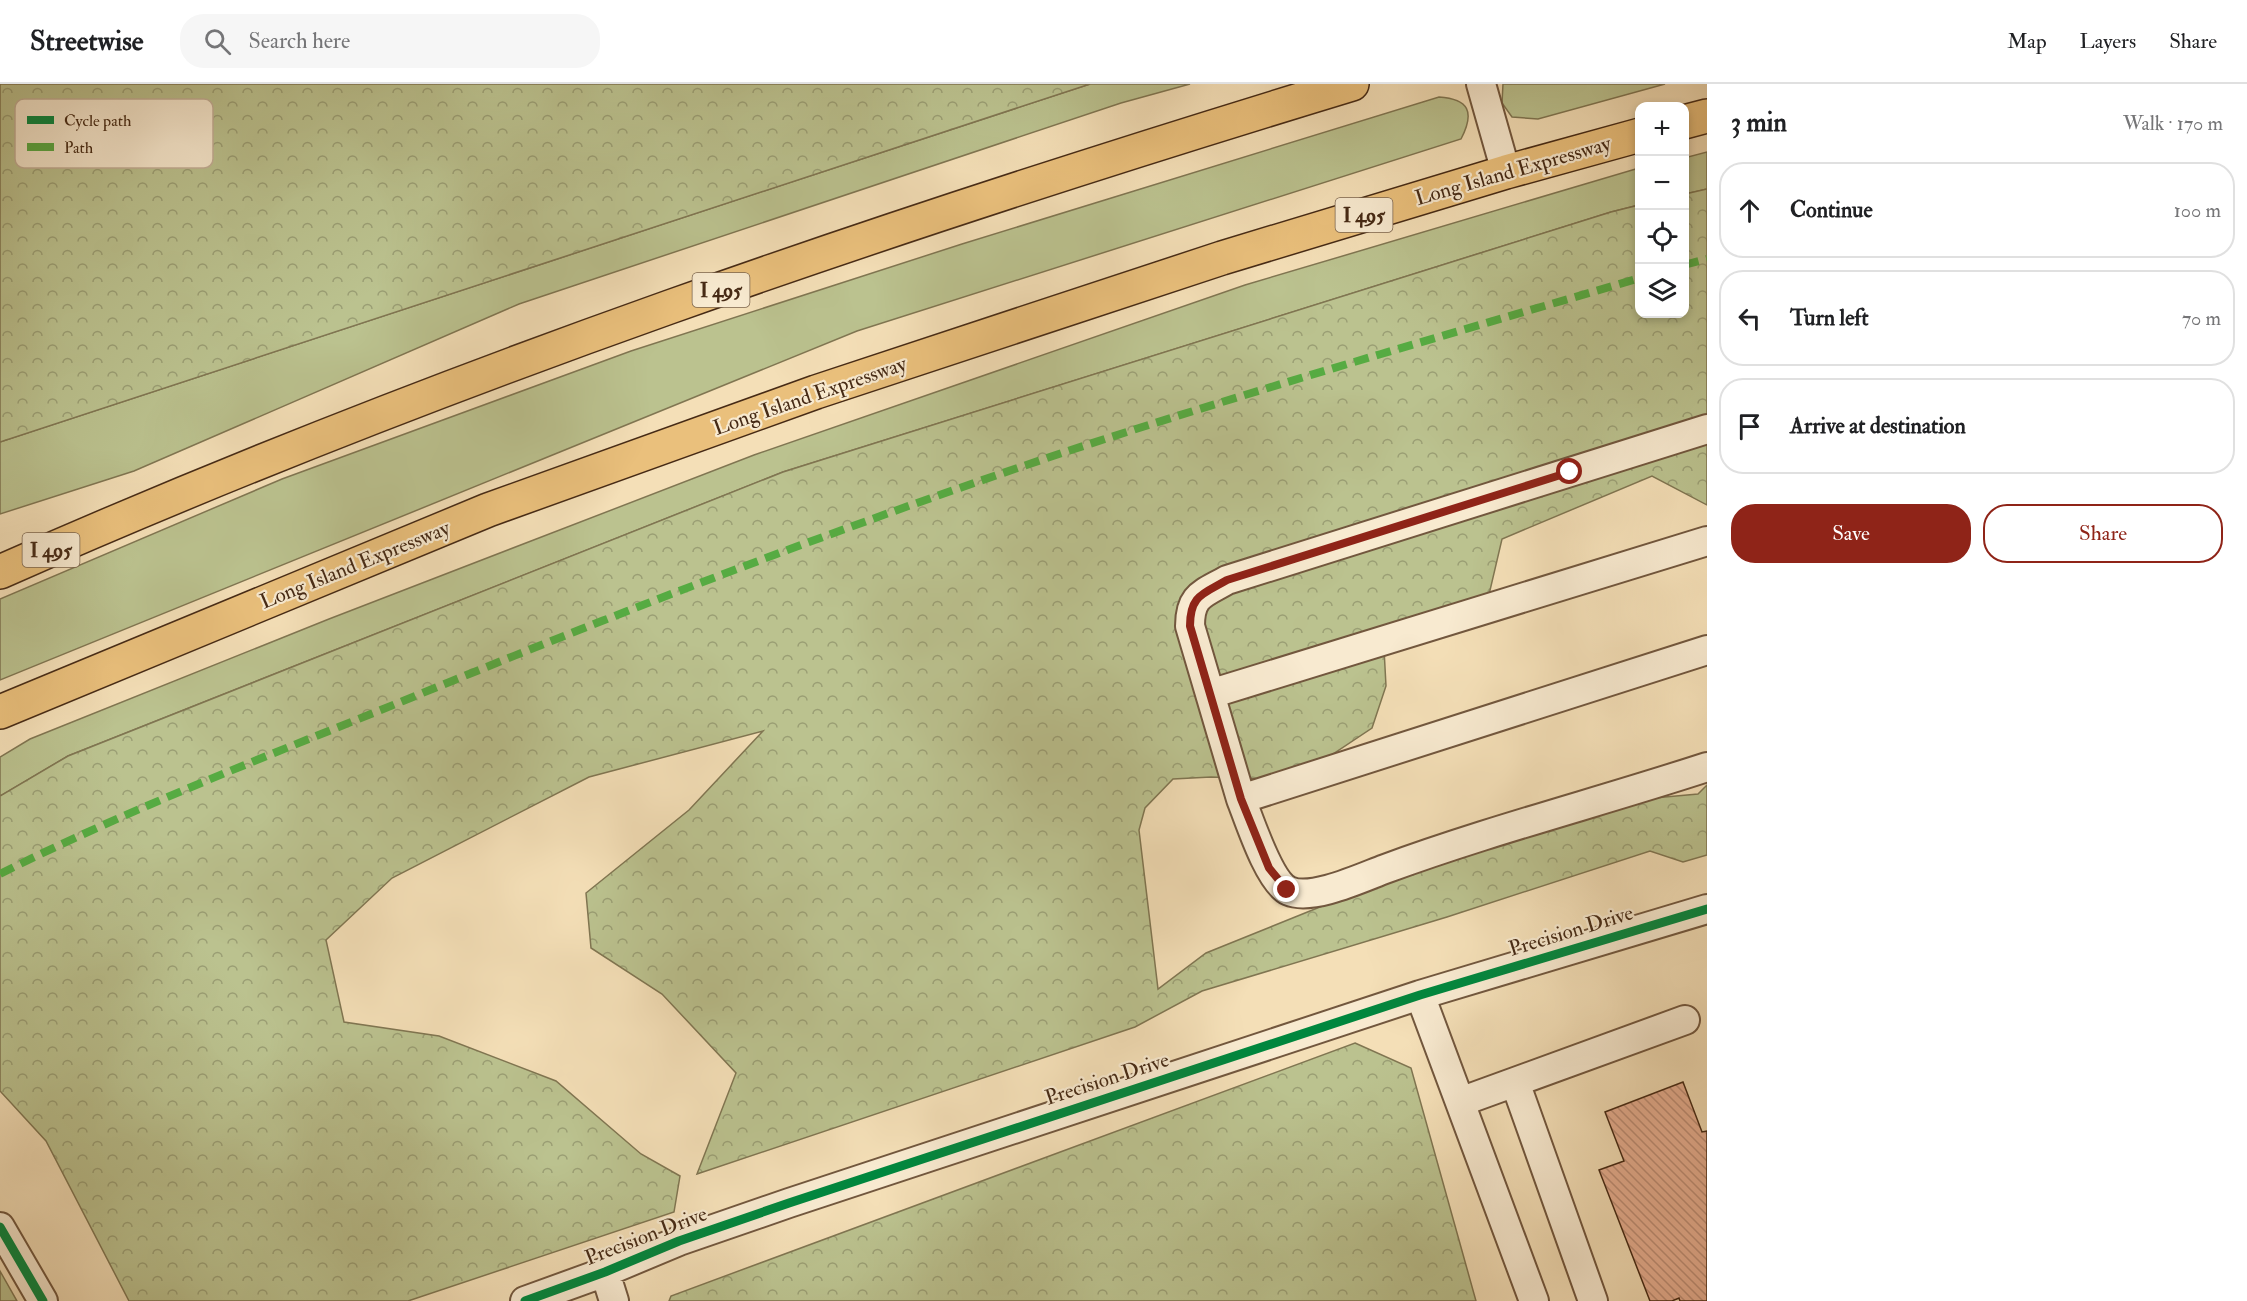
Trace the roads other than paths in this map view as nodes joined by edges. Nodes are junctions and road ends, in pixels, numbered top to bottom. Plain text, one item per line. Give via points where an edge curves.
1 (1352, 84) edge
2 (1481, 84) edge
3 (1707, 116) edge
4 (1689, 121) edge
5 (1635, 136) edge
6 (1506, 172) junction
7 (1707, 429) edge
8 (101, 527) junction
9 (1707, 541) edge
10 (0, 554) edge
11 (0, 572) edge
12 (1707, 650) edge
13 (1210, 694) junction
14 (32, 698) junction
15 (0, 712) edge
16 (0, 720) edge
17 (1707, 766) edge
18 (1241, 799) junction
19 (1707, 909) edge
20 (1420, 995) junction
21 (1685, 1020) dead end
22 (1515, 1082) junction
23 (1460, 1102) junction
24 (0, 1227) edge
25 (605, 1272) junction
26 (43, 1301) edge
27 (525, 1301) edge
28 (614, 1301) edge
29 (1534, 1301) edge
30 (1593, 1301) edge

1 - 8 highway, I 495 via 1133,150 774,271 442,391
2 - 6 street
3 - 4 highway
5 - 6 highway, Long Island Expressway / I 495
6 - 14 highway, Long Island Expressway / I 495 via 1222,258 816,392 488,510
7 - 13 street via 1227,580 1198,597 1190,609 1190,626
8 - 10 highway
8 - 11 highway, I 495
9 - 13 street
12 - 18 street
13 - 18 street
14 - 15 highway, Long Island Expressway / I 495
14 - 16 highway
17 - 18 street via 1454,843 1347,883 1304,894 1287,890 1269,868
19 - 20 street, Precision Drive
20 - 23 street
20 - 25 street, Precision Drive via 789,1203 679,1241
21 - 22 street
22 - 23 street
22 - 30 street
23 - 29 street
24 - 26 street
25 - 27 street, Precision Drive
25 - 28 street

